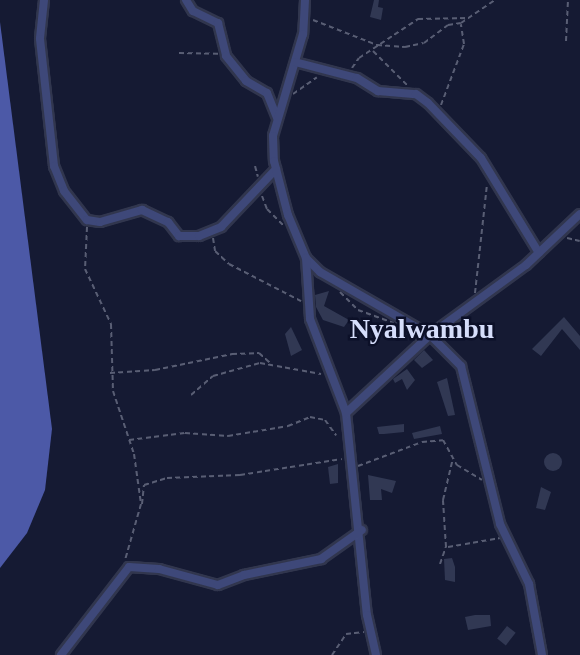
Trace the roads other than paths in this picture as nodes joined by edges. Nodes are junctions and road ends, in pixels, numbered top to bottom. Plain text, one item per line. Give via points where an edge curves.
1 (44, 0) edge
2 (186, 0) edge
3 (304, 0) edge
4 (295, 62) junction
5 (277, 118) junction
6 (276, 169) junction
7 (580, 214) edge
8 (539, 253) junction
9 (306, 258) junction
10 (430, 335) junction
11 (346, 413) junction
12 (362, 530) junction
13 (61, 655) edge
14 (376, 655) edge
15 (541, 655) edge

1 - 6 street via 40,39 54,166 64,191 87,220 100,222 142,210 168,222 179,236 212,232
2 - 5 street via 193,11 218,23 226,56 246,81 267,93
3 - 4 street via 306,13
4 - 5 street
4 - 8 street via 348,75 378,91 416,94 439,111 474,148
5 - 6 street
6 - 9 street
7 - 8 street
8 - 10 street
9 - 10 street via 338,285
9 - 11 street via 308,304
10 - 11 street
10 - 15 street via 461,366 504,538 529,584
11 - 12 street
12 - 13 street via 321,559 218,585 136,565 123,571
12 - 14 street

